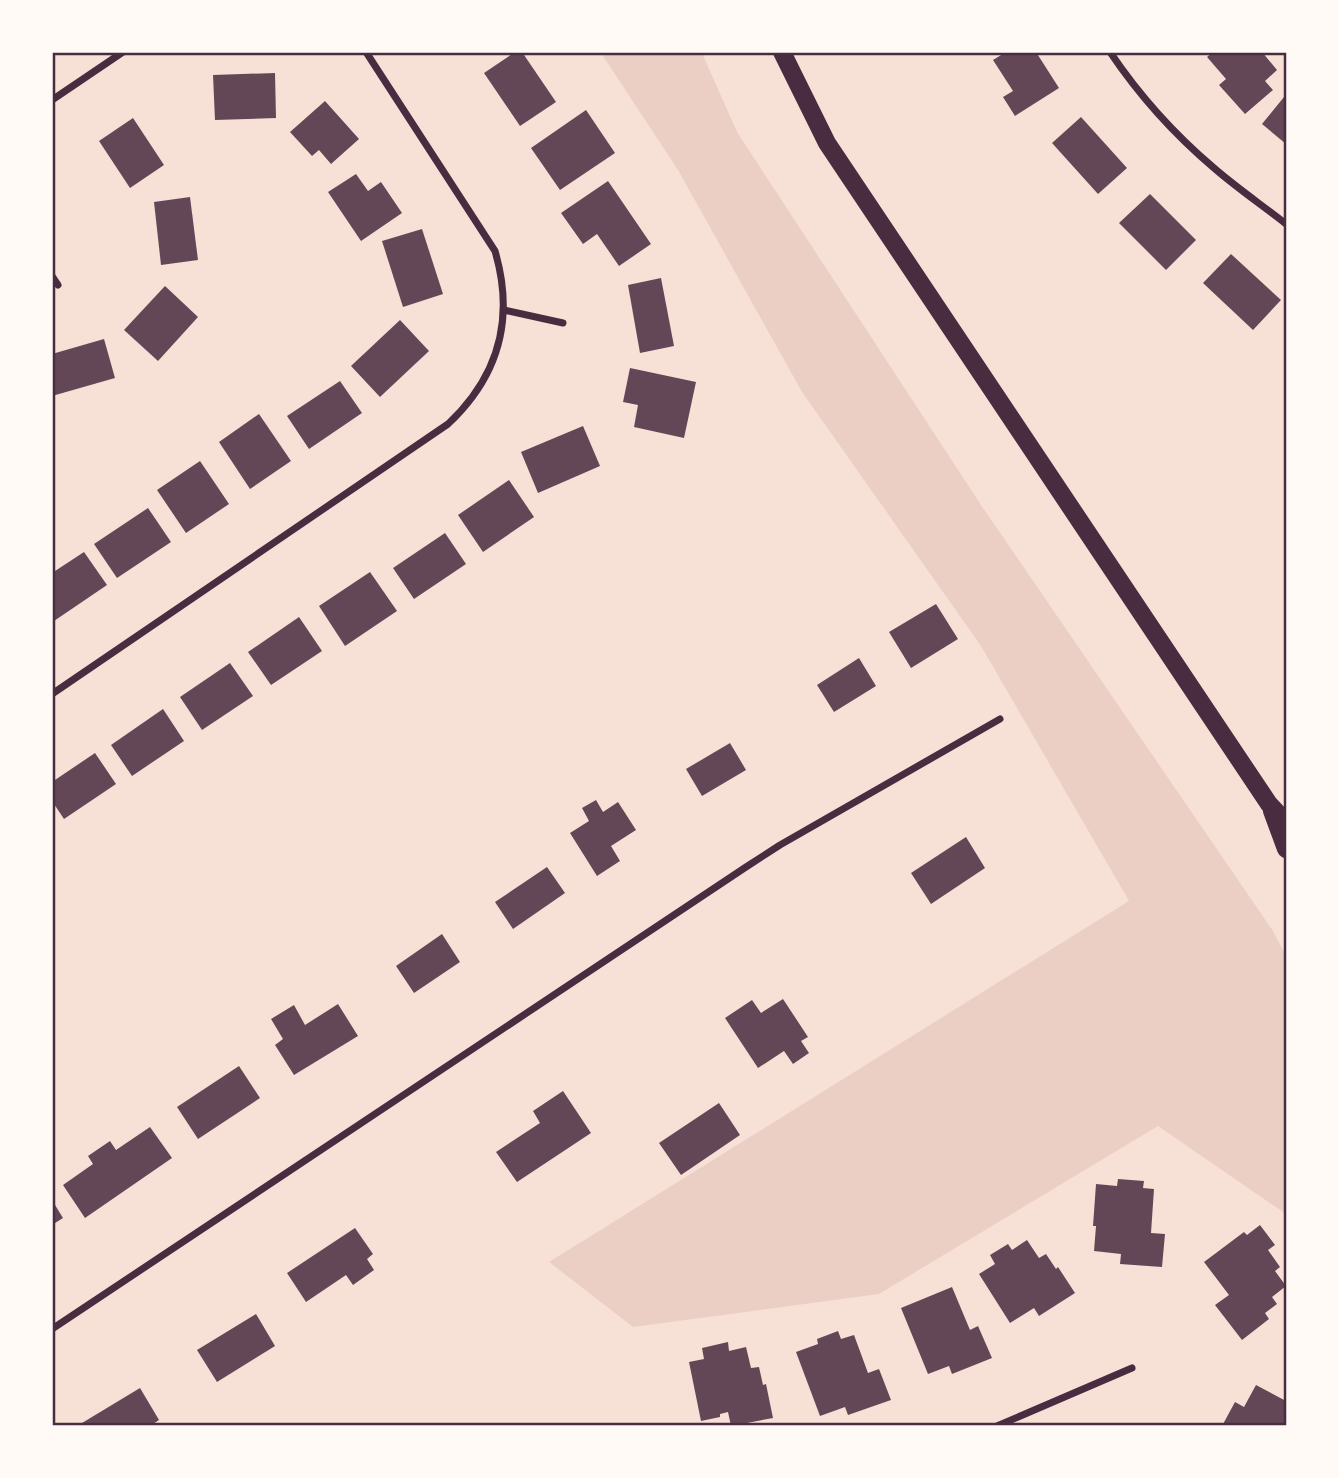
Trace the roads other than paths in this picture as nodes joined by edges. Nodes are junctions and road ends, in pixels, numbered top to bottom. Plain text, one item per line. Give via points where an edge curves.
1 (123, 52) edge
2 (366, 52) edge
3 (782, 52) edge
4 (1110, 52) edge
5 (52, 100) edge
6 (1286, 224) edge
7 (52, 276) edge
8 (58, 285) dead end
9 (505, 310) junction
10 (562, 323) dead end
11 (52, 694) edge
12 (1000, 719) dead end
13 (1269, 804) junction
14 (1286, 822) edge
15 (1286, 849) edge
16 (52, 1329) edge
17 (1132, 1368) dead end
18 (997, 1426) edge

1 - 5 street
2 - 9 street via 495,251
3 - 13 main road via 827,143
4 - 6 street via 1180,136
7 - 8 street
9 - 10 street
9 - 11 street via 499,345 485,381 448,424
12 - 16 street via 780,845
13 - 14 main road
13 - 15 main road
17 - 18 street

